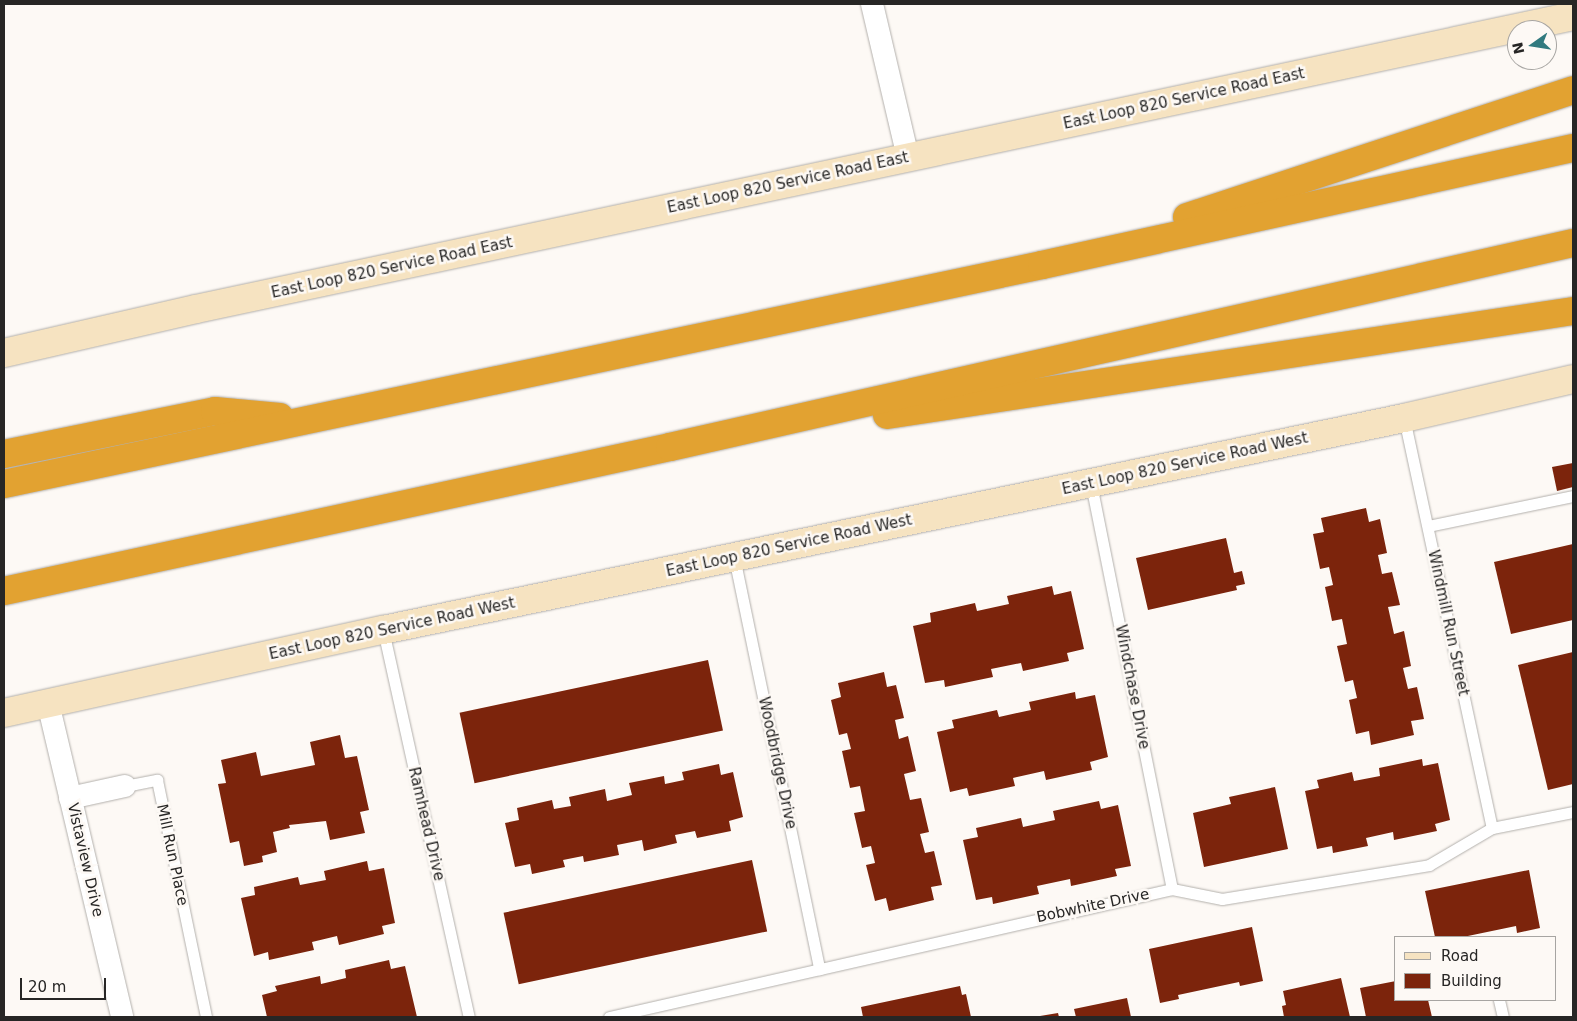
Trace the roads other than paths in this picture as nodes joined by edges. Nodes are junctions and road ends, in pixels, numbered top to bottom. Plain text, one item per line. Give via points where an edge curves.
1 (872, 4) edge
2 (1573, 16) edge
3 (1573, 90) edge
4 (1573, 148) edge
5 (908, 158) junction
6 (1573, 243) edge
7 (1042, 265) junction
8 (1573, 311) edge
9 (4, 353) edge
10 (1573, 379) edge
11 (1404, 418) junction
12 (306, 420) junction
13 (670, 447) junction
14 (4, 454) edge
15 (4, 484) edge
16 (1091, 484) junction
17 (1573, 496) edge
18 (1428, 526) junction
19 (734, 557) junction
20 (4, 591) edge
21 (383, 630) junction
22 (48, 703) junction
23 (4, 713) edge
24 (125, 786) joint
25 (70, 798) junction
26 (1573, 812) edge
27 (1492, 828) junction
28 (1172, 889) junction
29 (819, 969) junction
30 (1499, 1001) edge
31 (122, 1017) edge
32 (206, 1017) edge
33 (470, 1017) edge
34 (609, 1017) edge
35 (1503, 1017) edge

1 - 5 street
2 - 5 main road, East Loop 820 Service Road East
3 - 7 highway
4 - 7 highway
5 - 9 main road, East Loop 820 Service Road East
6 - 13 highway
7 - 12 highway
8 - 13 highway
10 - 11 main road, East Loop 820 Service Road West
11 - 16 main road, East Loop 820 Service Road West
11 - 18 lane, Windmill Run Street
12 - 14 highway via 216,411
12 - 15 highway
13 - 20 highway
16 - 19 main road, East Loop 820 Service Road West
16 - 28 lane, Windchase Drive
17 - 18 lane
18 - 27 lane, Windmill Run Street
19 - 21 main road, East Loop 820 Service Road West
19 - 29 lane, Woodbridge Drive
21 - 22 main road, East Loop 820 Service Road West
21 - 33 lane, Ramhead Drive
22 - 23 main road, East Loop 820 Service Road West
22 - 25 street, Vistaview Drive
24 - 25 street, Mill Run Place
24 - 32 lane, Mill Run Place via 157,780
25 - 31 street, Vistaview Drive
26 - 27 lane, Bobwhite Drive
27 - 28 lane, Bobwhite Drive via 1429,865 1222,899
28 - 29 lane, Bobwhite Drive
29 - 34 lane, Bobwhite Drive
30 - 35 lane

